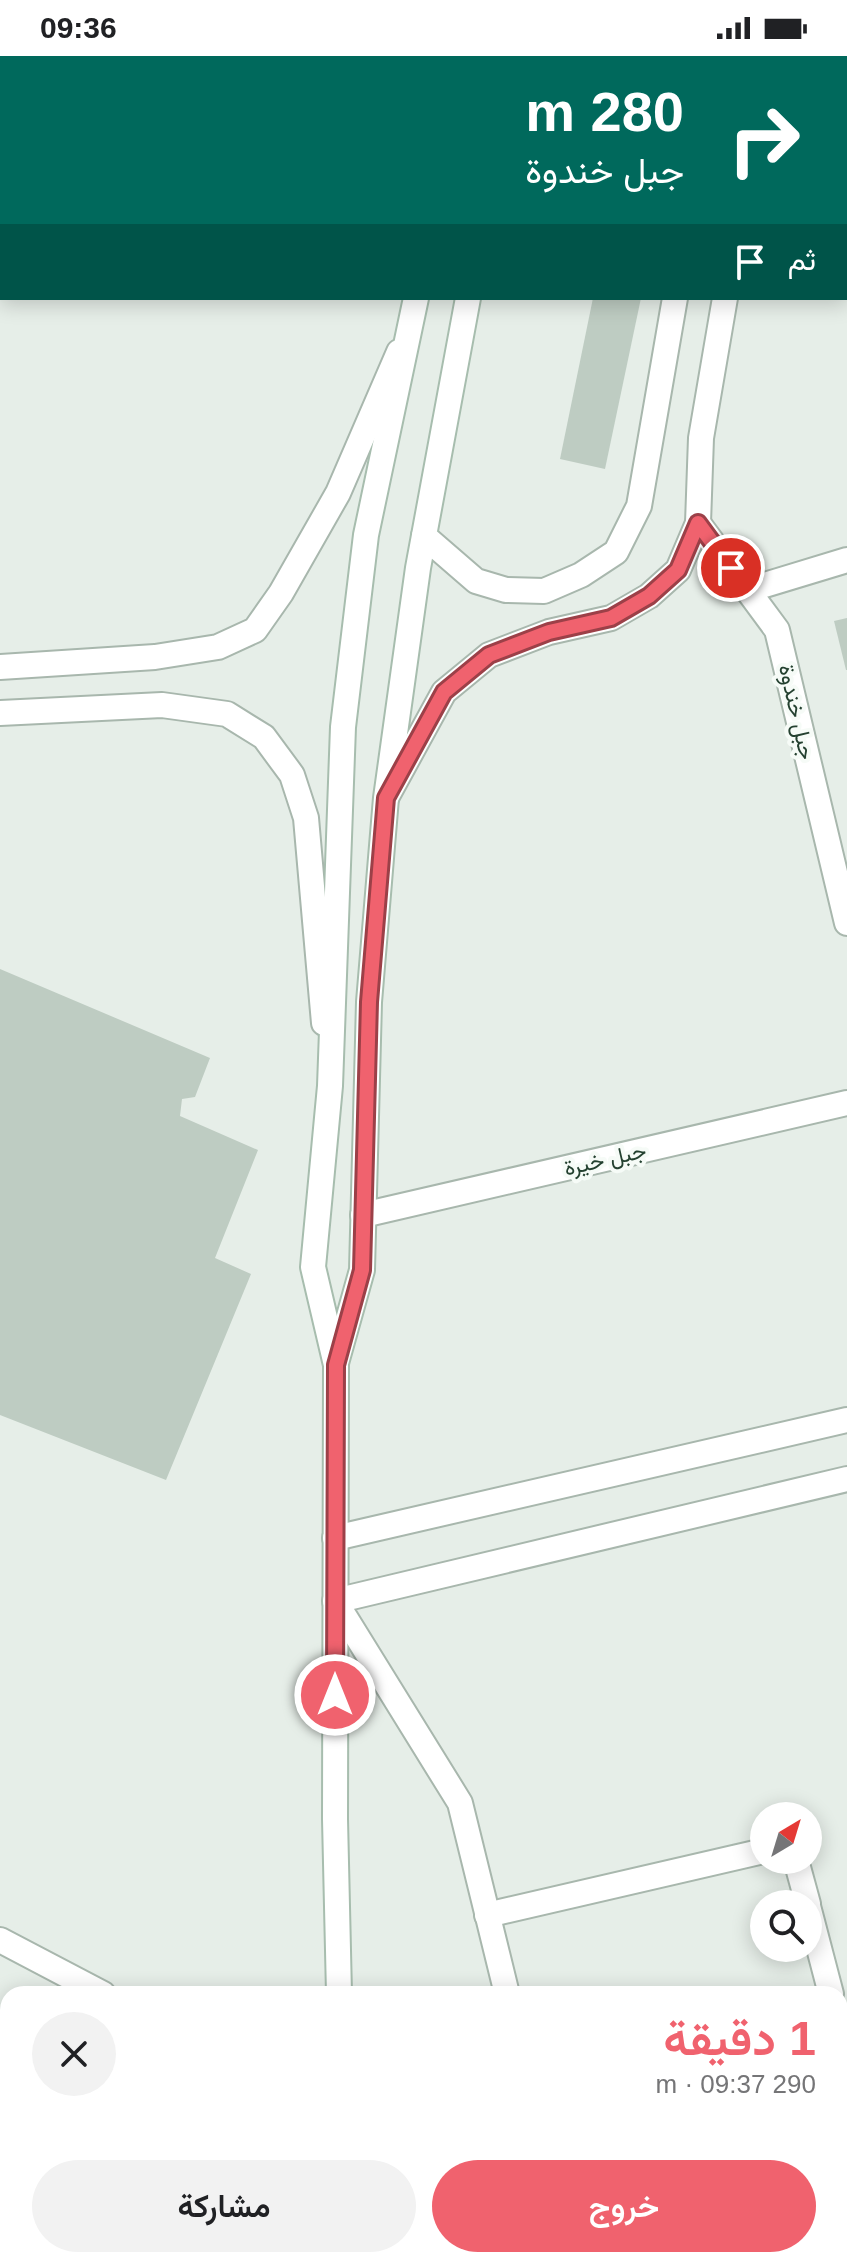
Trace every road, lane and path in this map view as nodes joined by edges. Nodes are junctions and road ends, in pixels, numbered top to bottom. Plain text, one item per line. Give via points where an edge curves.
1 (468, 300) edge
2 (675, 300) edge
3 (725, 300) edge
4 (414, 309) edge
5 (698, 523) junction
6 (424, 536) junction
7 (847, 560) edge
8 (748, 590) junction
9 (0, 667) edge
10 (0, 713) edge
11 (386, 798) junction
12 (847, 923) edge
13 (330, 1086) junction
14 (847, 1103) edge
15 (363, 1215) junction
16 (336, 1365) junction
17 (847, 1420) edge
18 (847, 1479) edge
19 (335, 1538) junction
20 (335, 1601) junction
21 (750, 1854) edge
22 (487, 1915) junction
23 (0, 1940) edge
24 (822, 1959) edge
25 (88, 1986) edge
26 (339, 1986) edge
27 (505, 1986) edge
28 (829, 1986) edge

1 - 6 street
2 - 6 street via 639,506 616,552 544,591 506,590 476,581
3 - 5 street via 701,438
4 - 9 street via 338,493 255,630 218,647 155,657
4 - 13 street via 366,535 343,727
5 - 8 street, جبل خندوة
5 - 11 street via 678,570 649,596 611,618 549,632 489,655 444,692
6 - 11 street
7 - 8 street
8 - 12 street, جبل خندوة via 777,630
10 - 13 street via 162,705 227,714 264,737 292,775 306,818
11 - 15 street via 369,1002
13 - 16 street via 313,1267
14 - 15 street, جبل خيرة
15 - 16 street via 362,1270
16 - 19 street
17 - 19 street
18 - 20 street
19 - 20 street
20 - 22 street via 460,1803
20 - 26 street
21 - 22 street
22 - 27 street
23 - 25 street
24 - 28 street

